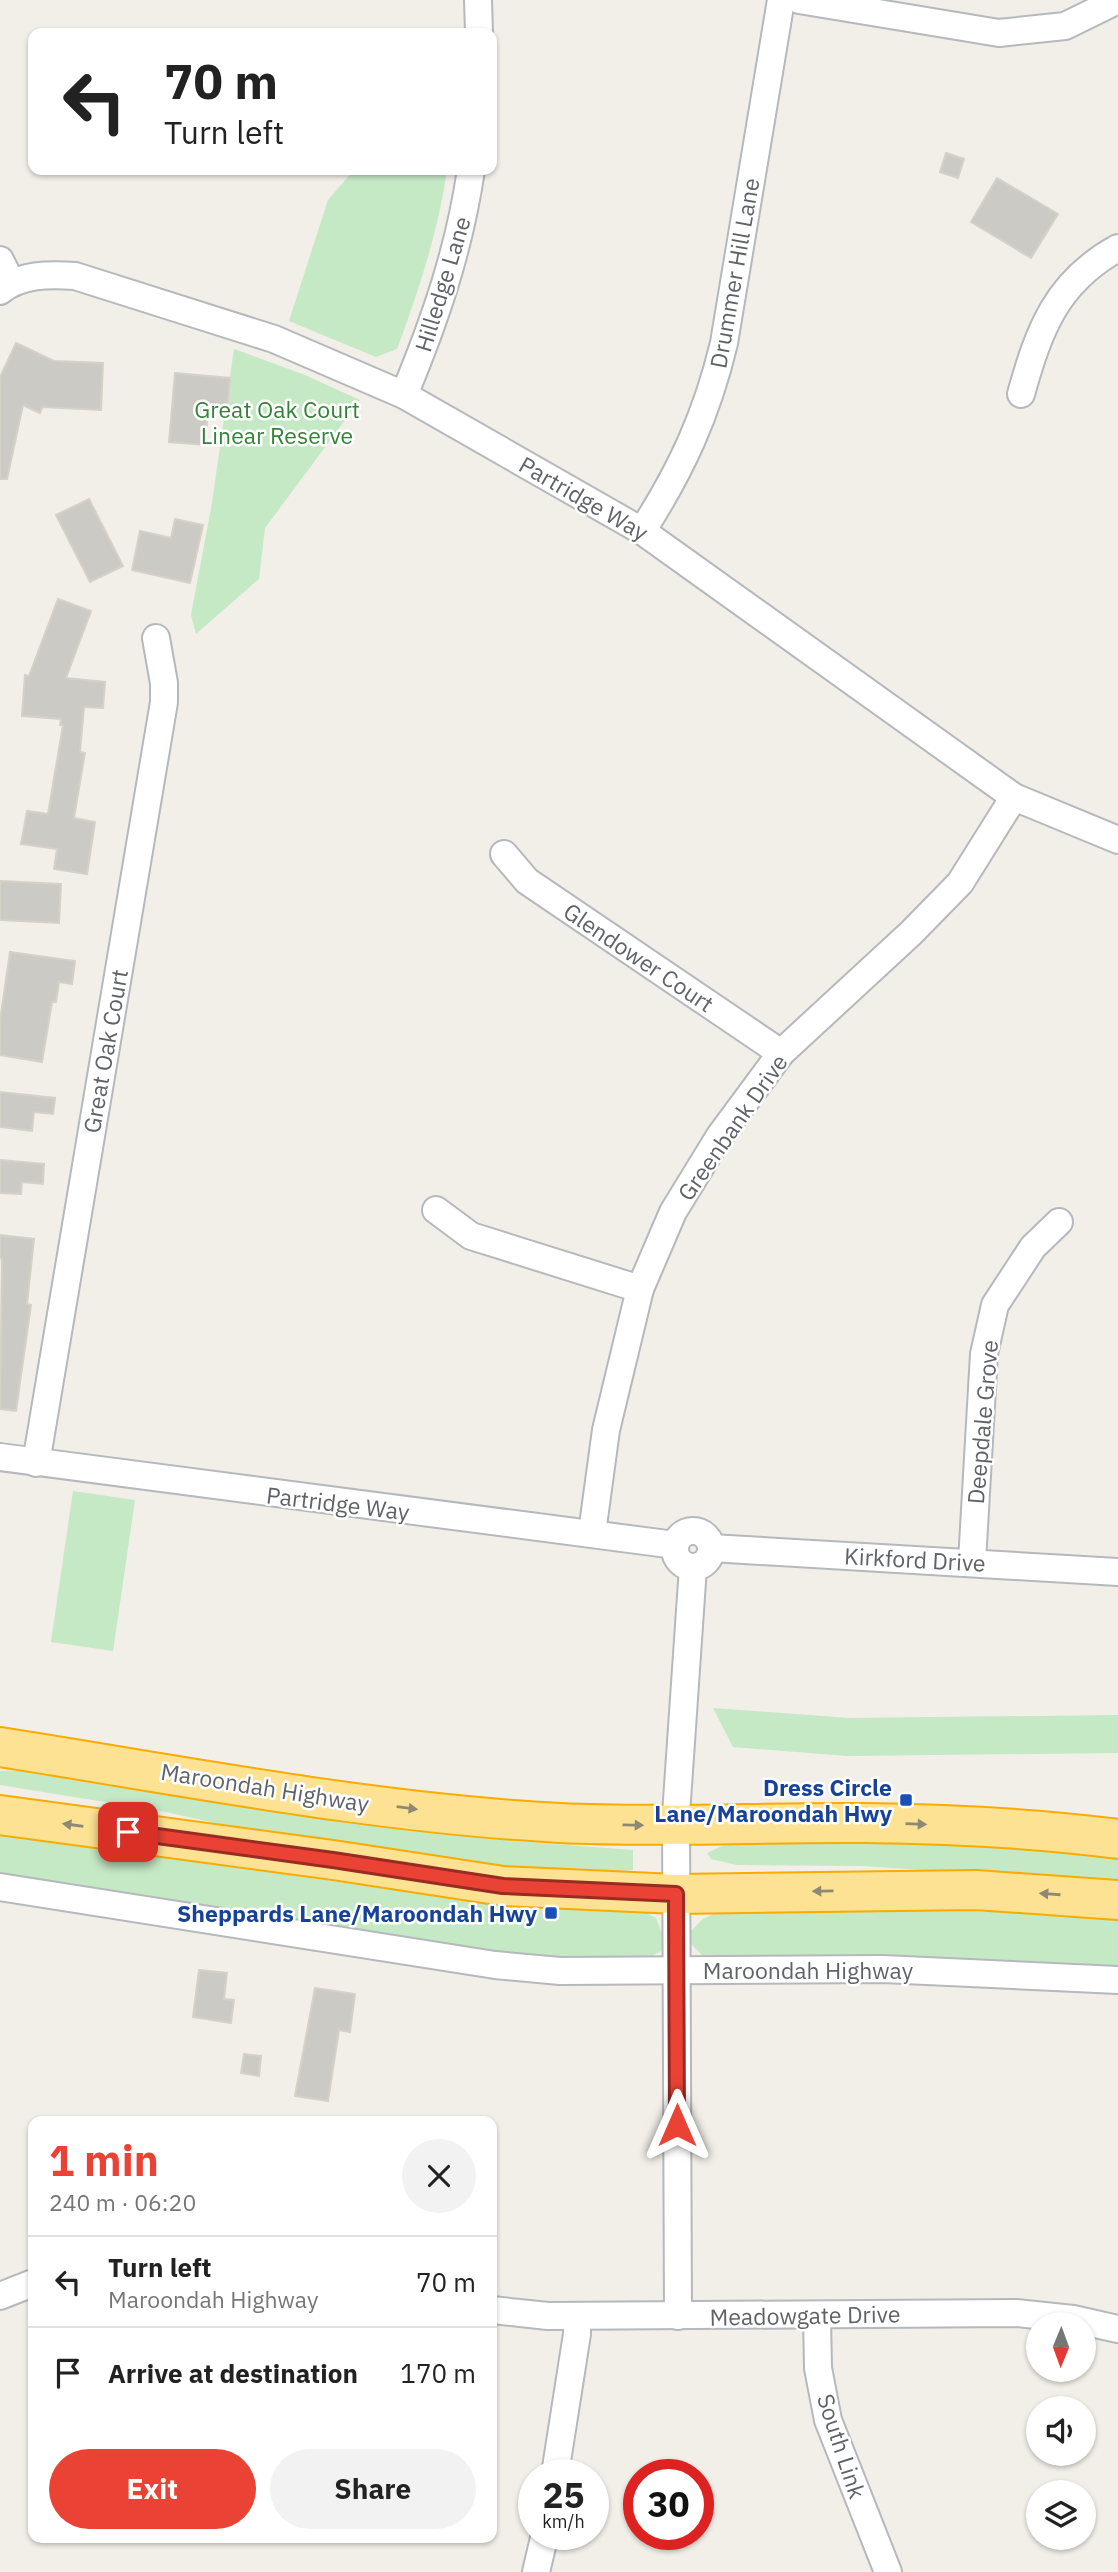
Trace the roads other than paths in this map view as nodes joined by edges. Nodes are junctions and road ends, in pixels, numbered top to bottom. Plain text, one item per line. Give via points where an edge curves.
1 (478, 0) edge
2 (781, 0) edge
3 (799, 0) edge
4 (1118, 0) edge
5 (479, 28) edge
6 (470, 175) edge
7 (1118, 248) edge
8 (4, 278) edge
9 (1021, 394) dead end
10 (404, 395) junction
11 (642, 531) junction
12 (156, 638) dead end
13 (1014, 797) junction
14 (1118, 840) edge
15 (504, 854) dead end
16 (781, 1053) junction
17 (436, 1210) dead end
18 (1059, 1222) dead end
19 (640, 1289) junction
20 (0, 1457) edge
21 (36, 1463) junction
22 (592, 1533) junction
23 (676, 1545) junction
24 (711, 1548) junction
25 (972, 1562) junction
26 (693, 1567) junction
27 (1118, 1572) edge
28 (0, 1747) edge
29 (0, 1815) edge
30 (676, 1826) junction
31 (1118, 1839) edge
32 (0, 1887) edge
33 (676, 1894) junction
34 (1118, 1900) edge
35 (676, 1970) junction
36 (1118, 1980) edge
37 (28, 2285) edge
38 (0, 2296) edge
39 (497, 2311) edge
40 (577, 2316) junction
41 (678, 2316) junction
42 (817, 2316) junction
43 (1118, 2329) edge
44 (557, 2459) edge
45 (541, 2550) edge
46 (536, 2572) edge
47 (888, 2572) edge

1 - 5 street
2 - 11 street, Drummer Hill Lane via 716,377 692,446
3 - 4 street via 999,33 1065,26
6 - 10 street, Hilledge Lane via 450,272
7 - 9 street via 1072,282 1049,316
8 - 10 street, Partridge Way via 75,276 274,339
10 - 11 street, Partridge Way
11 - 13 street, Partridge Way
12 - 21 street, Great Oak Court via 164,702
13 - 14 street, Partridge Way
13 - 16 street, Greenbank Drive via 960,883
15 - 16 street, Glendower Court via 527,880
16 - 19 street, Greenbank Drive via 719,1137 673,1212
17 - 19 street via 471,1236
18 - 25 street, Deepdale Grove via 1033,1247 995,1304 984,1353
19 - 22 street, Greenbank Drive via 606,1430
20 - 21 street, Partridge Way
21 - 22 street, Partridge Way
22 - 23 street, Partridge Way
23 - 24 street via 686,1532 697,1532 707,1537
23 - 26 street via 679,1560
24 - 25 street, Kirkford Drive
24 - 26 street via 704,1564
25 - 27 street, Kirkford Drive
26 - 30 street
28 -> 30 highway, Maroondah Highway via 472,1816
33 -> 29 highway via 503,1886
30 -> 31 highway, Maroondah Highway via 983,1826
30 - 33 street
32 - 35 street, Maroondah Highway via 495,1965 560,1971
34 -> 33 highway via 976,1890
33 - 35 street
35 - 36 street, Maroondah Highway via 883,1969
35 - 41 street
37 - 38 street
39 - 40 street, Meadowgate Drive
40 - 41 street, Meadowgate Drive
40 - 44 street
41 - 42 street, Meadowgate Drive
42 - 43 street, Meadowgate Drive via 1016,2313
42 - 47 street, South Link via 818,2368 828,2420
45 - 46 street

